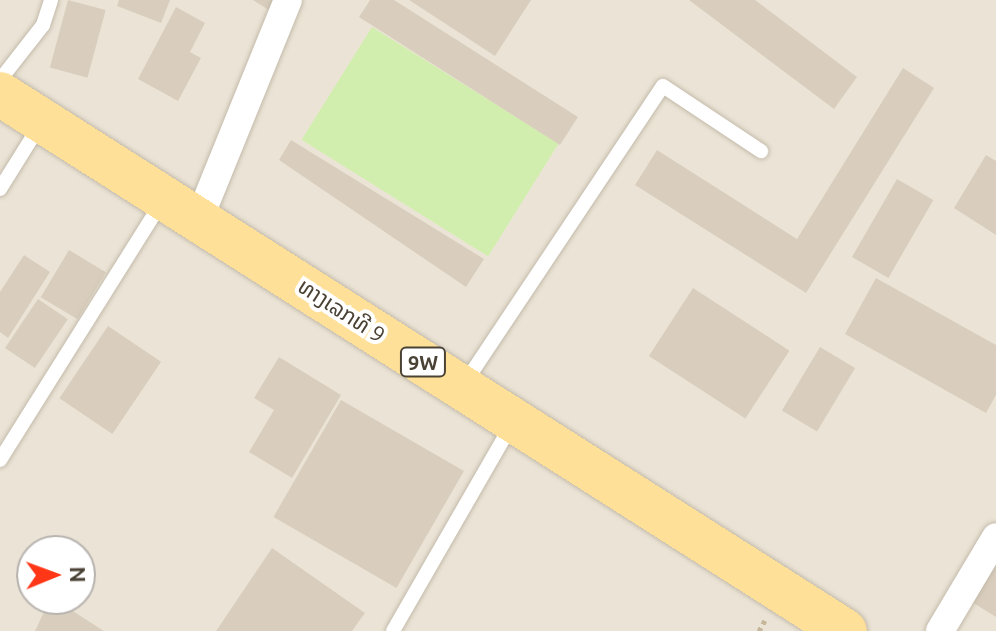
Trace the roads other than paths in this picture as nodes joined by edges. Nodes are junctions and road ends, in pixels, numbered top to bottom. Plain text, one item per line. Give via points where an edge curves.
1 (51, 0) edge
2 (288, 0) edge
3 (1, 93) edge
4 (43, 121) junction
5 (761, 151) dead end
6 (0, 189) edge
7 (182, 208) junction
8 (462, 387) junction
9 (514, 420) junction
10 (0, 460) edge
11 (996, 537) edge
12 (393, 631) edge
13 (845, 631) edge
14 (940, 631) edge

1 - 3 lane via 43,25
2 - 7 street
3 - 4 main road, ທາງເລກທີ 9 / 9W
4 - 6 lane
4 - 7 main road, ທາງເລກທີ 9 / 9W
5 - 8 lane via 663,86
7 - 8 main road, ທາງເລກທີ 9 / 9W
7 - 10 lane
8 - 9 main road, ທາງເລກທີ 9 / 9W
9 - 12 lane
9 - 13 main road, ທາງເລກທີ 9 / 9W
11 - 14 street

